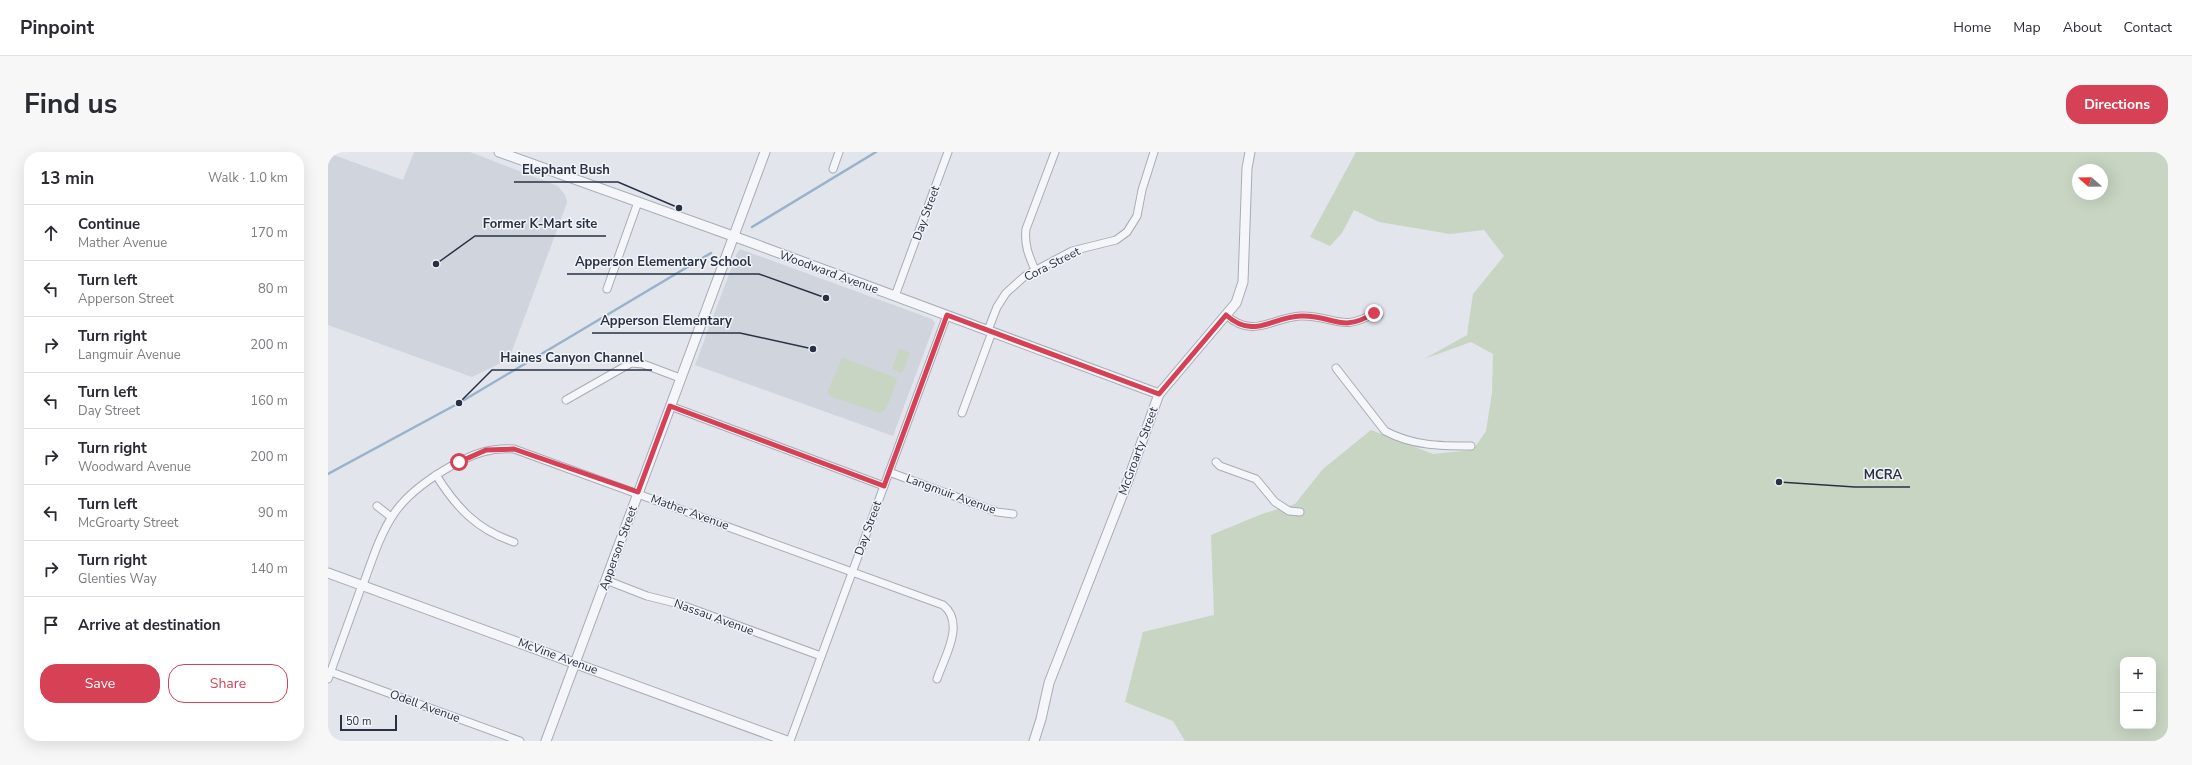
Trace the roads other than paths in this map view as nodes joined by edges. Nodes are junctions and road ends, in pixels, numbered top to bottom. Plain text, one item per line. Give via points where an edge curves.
1 (499, 152) edge
2 (765, 152) edge
3 (840, 152) edge
4 (948, 152) edge
5 (1055, 152) edge
6 (1154, 152) edge
7 (1250, 152) edge
8 (516, 155) edge
9 (833, 170) dead end
10 (638, 202) junction
11 (733, 236) junction
12 (1035, 270) junction
13 (607, 289) dead end
14 (895, 296) junction
15 (947, 315) junction
16 (1226, 315) junction
17 (1379, 315) dead end
18 (990, 331) junction
19 (1336, 368) dead end
20 (680, 378) junction
21 (1159, 394) junction
22 (566, 400) dead end
23 (670, 406) junction
24 (962, 413) dead end
25 (1471, 446) dead end
26 (1216, 462) dead end
27 (889, 472) junction
28 (436, 475) junction
29 (884, 486) junction
30 (638, 492) junction
31 (377, 506) dead end
32 (1300, 512) dead end
33 (1013, 514) dead end
34 (391, 517) junction
35 (514, 542) dead end
36 (328, 572) edge
37 (852, 572) junction
38 (606, 580) junction
39 (362, 585) junction
40 (821, 656) junction
41 (575, 662) junction
42 (329, 674) edge
43 (937, 679) dead end
44 (520, 741) edge
45 (546, 741) edge
46 (788, 741) edge
47 (1034, 741) edge

1 - 8 street, Woodward Avenue
2 - 11 street, Apperson Street
3 - 9 street
4 - 14 street, Day Street
5 - 12 street via 1026,229 1028,255
6 - 12 street, Cora Street via 1137,216 1127,232 1116,240 1072,251
7 - 16 street, McGroarty Street via 1247,168 1243,282 1237,300
8 - 10 street, Woodward Avenue
10 - 11 street, Woodward Avenue
10 - 13 street
11 - 14 street, Woodward Avenue
11 - 20 street, Apperson Street
12 - 18 street, Cora Street via 1006,293 997,307
14 - 15 street, Woodward Avenue
15 - 18 street, Woodward Avenue
15 - 27 street, Day Street
16 - 17 street via 1234,322 1250,327 1300,316 1350,324 1364,320 1374,313
16 - 21 street, McGroarty Street
18 - 21 street, Woodward Avenue
18 - 24 street, Cora Street
19 - 25 street via 1385,431 1396,437 1436,446
20 - 22 street via 643,364 631,363
20 - 23 street, Apperson Street
21 - 47 street, McGroarty Street via 1128,483 1049,683
23 - 29 street
23 - 30 street, Apperson Street
26 - 32 street via 1220,466 1256,479 1279,505 1289,511
27 - 29 street, Day Street
27 - 33 street, Langmuir Avenue via 997,512
28 - 30 street, Mather Avenue via 477,453 495,448 514,449
28 - 34 street, Mather Avenue via 412,492
28 - 35 street via 456,504 471,520 487,531
29 - 37 street, Day Street
30 - 37 street, Mather Avenue
30 - 38 street, Apperson Street
31 - 34 street
34 - 39 street, Mather Avenue via 378,542
36 - 39 street, McVine Avenue
37 - 40 street, Day Street
37 - 43 street, Mather Avenue via 943,605 947,609 952,618 953,634
38 - 40 street, Nassau Avenue via 647,596 689,607
38 - 41 street, Apperson Street
39 - 41 street, McVine Avenue
39 - 42 street, Mather Avenue
40 - 46 street, Day Street
41 - 45 street, Apperson Street
41 - 46 street, McVine Avenue
42 - 44 street, Odell Avenue

